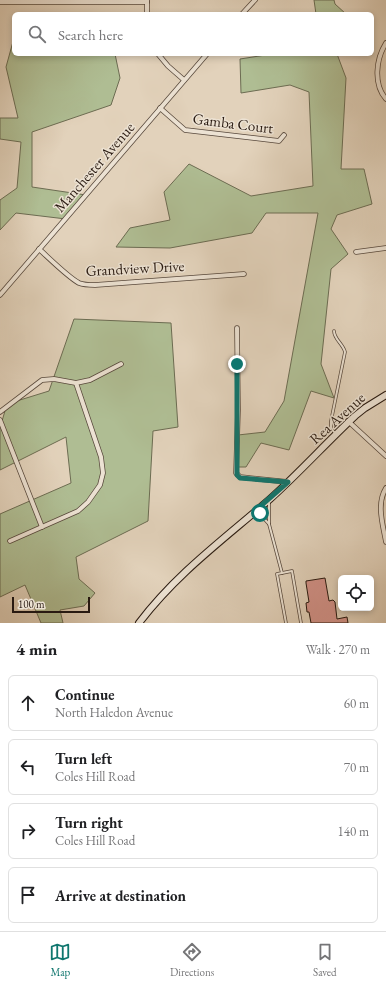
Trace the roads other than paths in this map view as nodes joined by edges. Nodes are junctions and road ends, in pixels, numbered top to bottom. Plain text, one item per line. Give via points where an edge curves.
1 (255, 0) edge
2 (66, 1) edge
3 (147, 1) edge
4 (0, 2) edge
5 (147, 12) edge
6 (244, 12) edge
7 (386, 43) edge
8 (160, 56) edge
9 (205, 56) edge
10 (184, 80) junction
11 (386, 99) edge
12 (160, 108) junction
13 (284, 135) dead end
14 (386, 248) edge
15 (39, 250) junction
16 (356, 252) dead end
17 (244, 274) dead end
18 (0, 295) edge
19 (237, 328) dead end
20 (334, 331) dead end
21 (121, 364) dead end
22 (76, 383) junction
23 (386, 395) edge
24 (0, 412) edge
25 (0, 420) edge
26 (348, 421) junction
27 (336, 434) junction
28 (386, 456) edge
29 (288, 482) junction
30 (386, 488) edge
31 (269, 499) junction
32 (256, 510) junction
33 (269, 524) junction
34 (42, 527) junction
35 (10, 541) dead end
36 (386, 542) edge
37 (282, 573) junction
38 (140, 623) edge
39 (286, 623) edge
40 (301, 623) edge

1 - 6 street
2 - 3 street
2 - 4 street
3 - 5 street
7 - 11 street via 379,57 377,76 379,87
8 - 10 street
9 - 10 street, Manchester Avenue
10 - 12 street, Manchester Avenue
12 - 13 street, Gamba Court via 185,130 279,141
12 - 15 street, Manchester Avenue
14 - 16 street
15 - 17 street, Grandview Drive via 83,284
15 - 18 street, Manchester Avenue
19 - 29 street via 236,473 240,478
20 - 27 lane via 345,352 331,421 332,430
21 - 22 street via 90,380
22 - 24 street via 54,379 42,380
22 - 34 street via 99,449 103,466 102,479 93,496 78,511
23 - 26 street, Rea Avenue
25 - 34 street
26 - 27 street, Rea Avenue
26 - 28 street
27 - 29 street, Rea Avenue
29 - 31 street, Rea Avenue
30 - 36 street via 380,509
31 - 32 street, Rea Avenue
31 - 33 lane
32 - 33 lane
32 - 38 street, Rea Avenue via 185,571 157,600
33 - 37 lane
34 - 35 street
37 - 39 lane via 277,574
37 - 40 lane via 292,571

